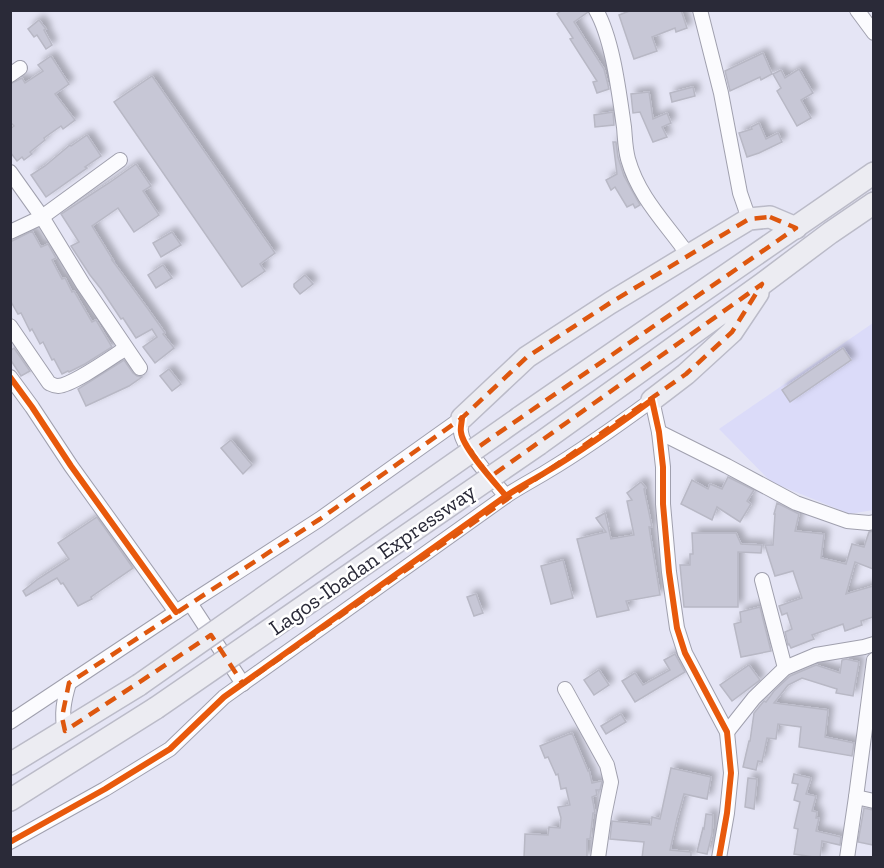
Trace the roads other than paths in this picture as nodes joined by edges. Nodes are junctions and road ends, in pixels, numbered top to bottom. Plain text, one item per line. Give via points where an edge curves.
1 (596, 10) edge
2 (857, 10) edge
3 (704, 12) edge
4 (873, 33) edge
5 (120, 160) dead end
6 (10, 172) edge
7 (873, 173) edge
8 (873, 203) edge
9 (42, 217) junction
10 (749, 219) junction
11 (796, 228) junction
12 (10, 232) edge
13 (689, 256) junction
14 (762, 284) junction
15 (10, 326) edge
16 (126, 348) junction
17 (140, 368) dead end
18 (10, 377) edge
19 (652, 400) junction
20 (462, 418) junction
21 (658, 432) junction
22 (506, 496) junction
23 (873, 522) edge
24 (762, 580) dead end
25 (190, 603) junction
26 (176, 612) junction
27 (873, 644) edge
28 (873, 660) edge
29 (785, 668) junction
30 (69, 683) junction
31 (243, 684) junction
32 (565, 689) dead end
33 (10, 722) edge
34 (64, 731) junction
35 (727, 732) junction
36 (10, 765) edge
37 (856, 797) junction
38 (10, 800) edge
39 (873, 801) edge
40 (10, 842) edge
41 (598, 858) edge
42 (719, 858) edge
43 (847, 858) edge

1 - 13 street via 614,63 628,157 639,187
2 - 4 street
3 - 10 street via 740,193
5 - 9 street
6 - 9 street
7 - 11 highway, Lagos-Ibadan Expressway
8 - 14 highway, Lagos-Ibadan Expressway
9 - 12 street
9 - 16 street
10 - 11 highway via 770,217
10 - 13 highway
11 - 34 highway, Lagos-Ibadan Expressway, bridge via 139,685
13 - 20 highway via 527,357
14 - 19 highway via 732,332
14 - 38 highway, Lagos-Ibadan Expressway, bridge via 539,444 156,708
15 - 16 street via 54,386 77,379
16 - 17 street
18 - 26 street
19 - 21 street
19 - 22 street
20 - 22 street via 460,434
20 - 25 street via 320,519
21 - 23 street via 796,503 848,521
21 - 35 street via 677,628
22 - 31 street
24 - 29 street
25 - 26 street
25 - 31 street
26 - 30 street
27 - 29 street via 816,655
28 - 37 street
29 - 35 street
30 - 33 street
30 - 34 street via 62,717
31 - 40 street via 170,749
32 - 41 street via 607,765 611,782
34 - 36 highway, Lagos-Ibadan Expressway
35 - 42 street via 731,771
37 - 39 street
37 - 43 street

